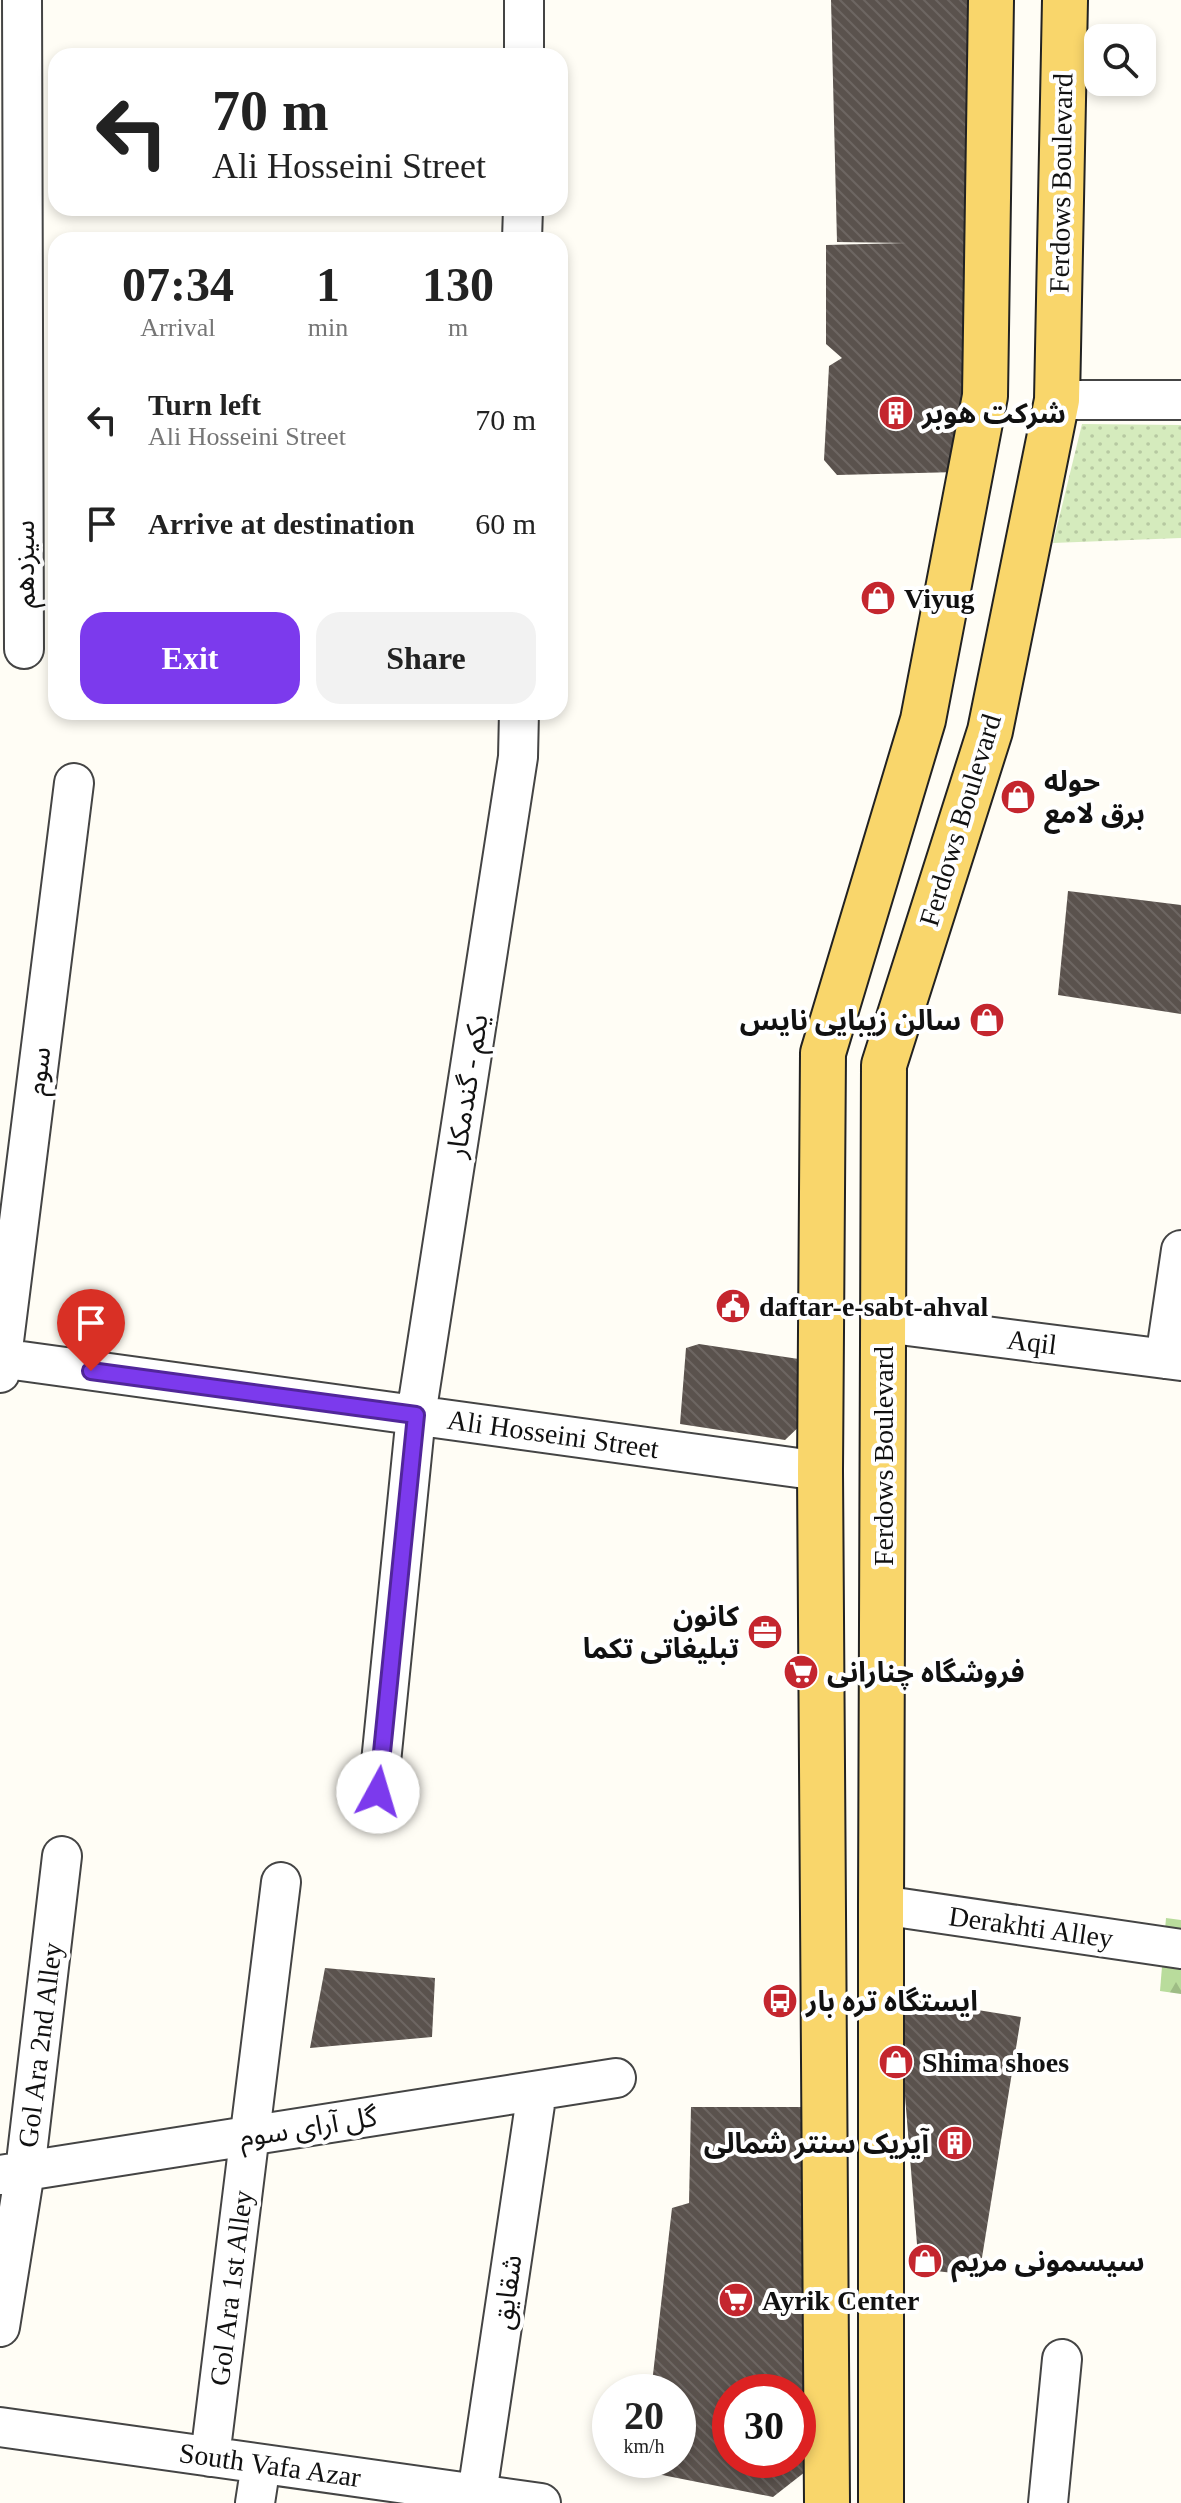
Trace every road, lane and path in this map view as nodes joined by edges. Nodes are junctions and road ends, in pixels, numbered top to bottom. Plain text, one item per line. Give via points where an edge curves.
1 (22, 0) edge
2 (524, 0) edge
3 (991, 0) edge
4 (1065, 0) edge
5 (524, 48) edge
6 (1057, 400) junction
7 (1181, 400) edge
8 (24, 649) dead end
9 (519, 720) edge
10 (74, 783) dead end
11 (1181, 1250) edge
12 (884, 1323) junction
13 (1173, 1360) edge
14 (1, 1363) edge
15 (416, 1415) junction
16 (820, 1471) junction
17 (378, 1792) dead end
18 (62, 1856) dead end
19 (281, 1882) dead end
20 (881, 1905) junction
21 (1181, 1949) edge
22 (616, 2078) dead end
23 (537, 2091) junction
24 (249, 2136) junction
25 (13, 2173) edge
26 (0, 2327) edge
27 (1062, 2359) dead end
28 (0, 2427) edge
29 (210, 2457) junction
30 (261, 2464) junction
31 (477, 2494) junction
32 (255, 2503) edge
33 (541, 2503) edge
34 (827, 2503) edge
35 (881, 2503) edge
36 (1048, 2503) edge

1 - 8 street, سیزدهم
2 - 5 street
3 - 16 main road via 985,396 923,720 823,1053
4 - 6 main road, Ferdows Boulevard
6 - 7 street
6 - 12 main road, Ferdows Boulevard via 990,731 884,1065
9 - 15 street, یکم - گندمکار via 518,757
10 - 14 street, سوم
11 - 13 street
12 - 13 street, Aqil
12 - 20 main road, Ferdows Boulevard
14 - 15 street, Ali Hosseini Street
15 - 16 street, Ali Hosseini Street
15 - 17 street, یکم - گندمکار
16 - 34 main road
18 - 25 street, Gol Ara 2nd Alley
19 - 24 street, Gol Ara 1st Alley
20 - 21 street, Derakhti Alley
20 - 35 main road, Ferdows Boulevard
22 - 23 street, گل آرای سوم
23 - 24 street, گل آرای سوم
23 - 31 street, شقایق
24 - 25 street, گل آرای سوم
24 - 29 street, Gol Ara 1st Alley
25 - 26 street, Gol Ara 2nd Alley
27 - 36 street
28 - 29 street, South Vafa Azar
29 - 30 street, South Vafa Azar
30 - 31 street, South Vafa Azar
30 - 32 street
31 - 33 street, South Vafa Azar

